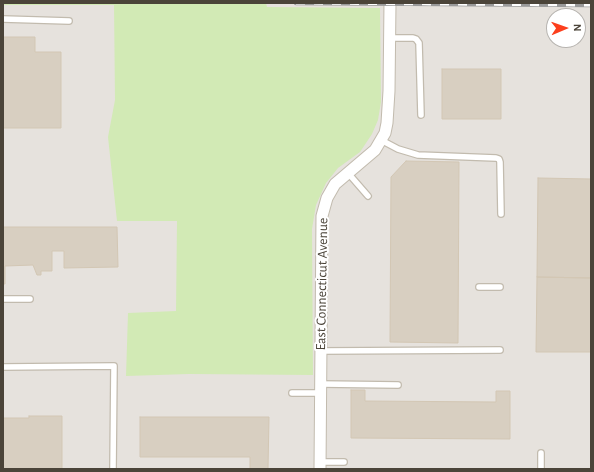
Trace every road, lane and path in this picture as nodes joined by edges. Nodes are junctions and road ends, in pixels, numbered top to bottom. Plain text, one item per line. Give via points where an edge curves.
1 (390, 3) edge
2 (3, 19) edge
3 (69, 21) dead end
4 (390, 38) junction
5 (421, 115) dead end
6 (381, 140) junction
7 (348, 173) junction
8 (368, 196) dead end
9 (501, 214) dead end
10 (479, 287) dead end
11 (500, 287) dead end
12 (3, 299) edge
13 (30, 299) dead end
14 (500, 350) dead end
15 (321, 351) junction
16 (3, 367) edge
17 (398, 385) dead end
18 (321, 389) junction
19 (292, 393) dead end
20 (541, 453) dead end
21 (344, 462) dead end
22 (320, 465) edge
23 (113, 469) edge
24 (541, 469) edge

1 - 4 street, East Connecticut Avenue
2 - 3 lane
4 - 5 lane via 413,38 419,43
4 - 6 street, East Connecticut Avenue via 387,122 386,133
6 - 7 street, East Connecticut Avenue via 375,150
6 - 9 lane via 418,155 499,159
7 - 8 lane
7 - 15 street, East Connecticut Avenue via 335,184 327,198 322,216
10 - 11 lane
12 - 13 lane
14 - 15 lane
15 - 18 street, East Connecticut Avenue
16 - 23 lane via 114,366
17 - 18 lane
18 - 19 lane
18 - 22 street, East Connecticut Avenue
20 - 24 lane
21 - 22 lane

